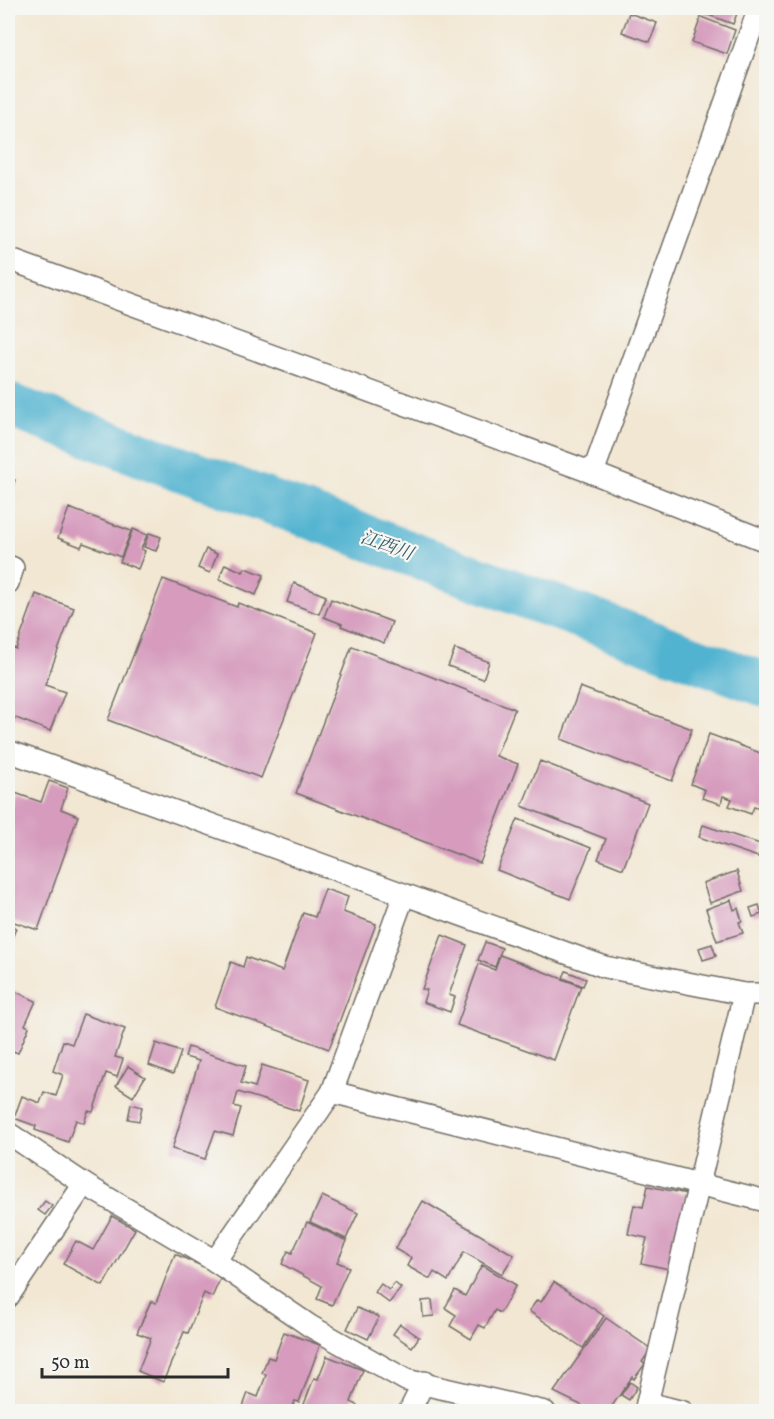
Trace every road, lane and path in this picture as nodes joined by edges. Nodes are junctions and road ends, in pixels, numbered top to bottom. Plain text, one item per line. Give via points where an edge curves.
1 (759, 8) edge
2 (8, 259) edge
3 (593, 473) junction
4 (766, 541) edge
5 (8, 566) edge
6 (8, 584) edge
7 (8, 751) edge
8 (404, 895) junction
9 (744, 994) junction
10 (766, 994) edge
11 (332, 1092) junction
12 (8, 1133) edge
13 (84, 1184) junction
14 (699, 1185) junction
15 (766, 1201) edge
16 (215, 1260) junction
17 (8, 1297) edge
18 (424, 1382) junction
19 (646, 1407) edge
20 (409, 1412) edge
21 (544, 1412) edge
22 (682, 1412) edge

1 - 3 street
2 - 3 street
3 - 4 street
5 - 6 street via 13,568
7 - 8 street
8 - 9 street via 605,967
8 - 11 street
9 - 10 street
9 - 14 street
11 - 14 street
11 - 16 street
12 - 13 street
13 - 16 street
13 - 17 street
14 - 15 street
14 - 19 street
16 - 18 street via 310,1326 406,1380
18 - 20 street
18 - 21 street
19 - 22 street

